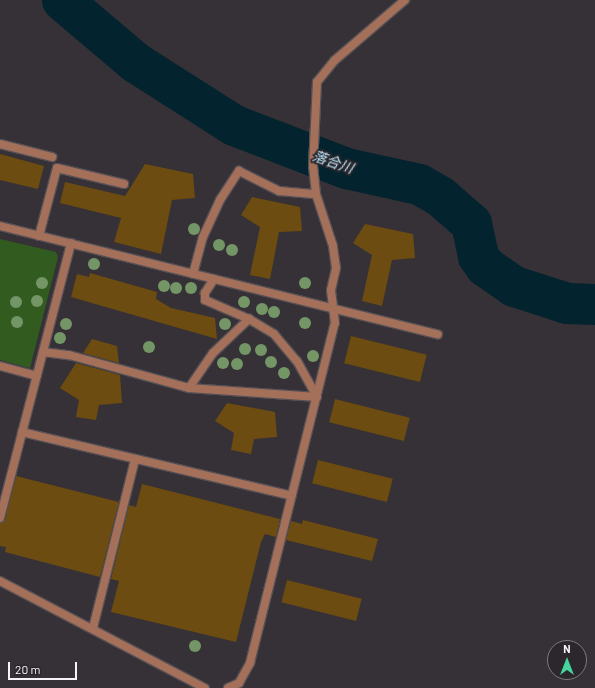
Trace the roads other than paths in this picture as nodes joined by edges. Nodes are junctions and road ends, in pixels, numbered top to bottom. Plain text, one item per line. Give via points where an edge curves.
1 (405, 0) edge
2 (0, 144) edge
3 (52, 157) dead end
4 (124, 184) dead end
5 (316, 194) junction
6 (0, 226) edge
7 (39, 236) junction
8 (71, 244) junction
9 (193, 274) junction
10 (214, 279) junction
11 (335, 308) junction
12 (249, 319) junction
13 (438, 334) dead end
14 (43, 352) junction
15 (0, 366) edge
16 (37, 376) junction
17 (189, 388) junction
18 (317, 397) junction
19 (22, 432) junction
20 (135, 459) junction
21 (292, 496) junction
22 (0, 518) edge
23 (0, 582) edge
24 (93, 628) junction
25 (205, 688) edge
26 (228, 688) edge

1 - 5 street via 336,60 317,82 313,167
2 - 3 street
4 - 7 street via 56,168
5 - 9 street via 279,191 239,171 203,237
5 - 11 street via 333,246 336,268 331,290
6 - 7 street
7 - 8 street
8 - 9 street
8 - 14 street
9 - 10 street
10 - 11 street
10 - 12 street via 205,293 205,300
11 - 13 street
11 - 18 street via 336,323
12 - 17 street via 213,353
12 - 18 street via 274,334 297,362
14 - 16 street
14 - 17 street via 69,355
15 - 16 street
16 - 19 street
17 - 18 street
18 - 21 street
19 - 20 street
19 - 22 street
20 - 21 street
20 - 24 street
21 - 26 street via 250,663 239,683
23 - 24 street
24 - 25 street

